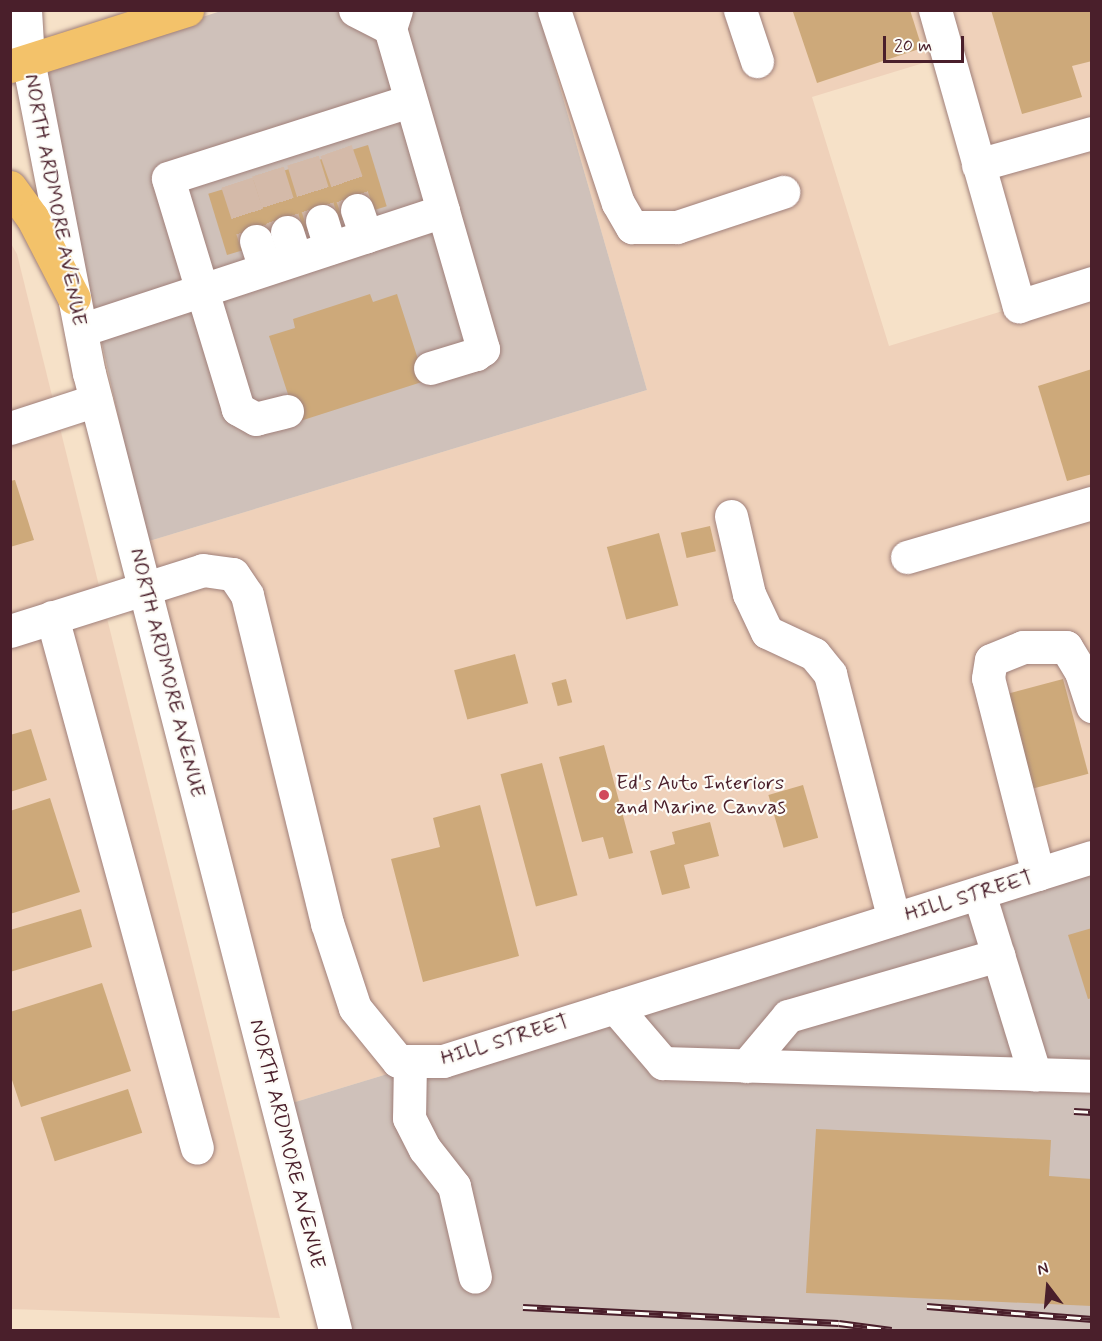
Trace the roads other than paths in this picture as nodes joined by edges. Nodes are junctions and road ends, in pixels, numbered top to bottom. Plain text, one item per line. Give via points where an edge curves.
1 (25, 10) edge
2 (187, 10) edge
3 (355, 10) edge
4 (554, 10) edge
5 (740, 10) edge
6 (934, 10) edge
7 (393, 19) edge
8 (757, 62) dead end
9 (19, 63) edge
10 (410, 101) junction
11 (1092, 133) edge
12 (978, 165) junction
13 (10, 187) edge
14 (783, 192) dead end
15 (443, 211) junction
16 (1092, 283) edge
17 (199, 291) junction
18 (74, 298) junction
19 (81, 330) junction
20 (429, 368) dead end
21 (96, 400) junction
22 (287, 411) dead end
23 (10, 428) edge
24 (1092, 503) edge
25 (730, 516) dead end
26 (907, 557) dead end
27 (144, 587) junction
28 (52, 617) junction
29 (10, 631) edge
30 (1092, 706) edge
31 (1092, 857) edge
32 (1038, 874) junction
33 (979, 893) junction
34 (894, 920) junction
35 (998, 955) junction
36 (615, 1007) junction
37 (410, 1062) junction
38 (746, 1066) junction
39 (1035, 1075) junction
40 (1092, 1077) edge
41 (197, 1148) dead end
42 (475, 1277) dead end
43 (335, 1330) edge

1 - 9 street, NORTH ARDMORE AVENUE
2 - 9 main road
3 - 7 street
4 - 14 street via 618,203 632,227 677,227
5 - 8 street
6 - 12 street
7 - 10 street
9 - 18 street, NORTH ARDMORE AVENUE
10 - 15 street
10 - 17 street via 332,139 233,170 168,178
11 - 12 street
12 - 16 street via 1018,306
13 - 18 main road via 32,217
15 - 17 street via 361,223 260,255
15 - 20 street via 483,349
17 - 19 street
17 - 22 street via 238,409 256,419
18 - 19 street, NORTH ARDMORE AVENUE
19 - 21 street, NORTH ARDMORE AVENUE
21 - 23 street
21 - 27 street, NORTH ARDMORE AVENUE
24 - 26 street
25 - 34 street via 749,594 767,632 814,654 830,674
27 - 28 street
27 - 37 street, HILL STREET via 203,570 233,574 246,595 327,923 355,1008 398,1061
27 - 43 street, NORTH ARDMORE AVENUE
28 - 29 street
28 - 41 street
30 - 32 street via 1082,672 1066,647 1023,647 991,660 988,678
31 - 32 street, HILL STREET
32 - 33 street, HILL STREET
33 - 34 street, HILL STREET
33 - 35 street
34 - 36 street, HILL STREET
35 - 38 street via 788,1016
35 - 39 street
36 - 37 street, HILL STREET via 443,1061
36 - 38 street via 663,1063
37 - 42 street via 409,1118 425,1149 453,1186
38 - 39 street
39 - 40 street

